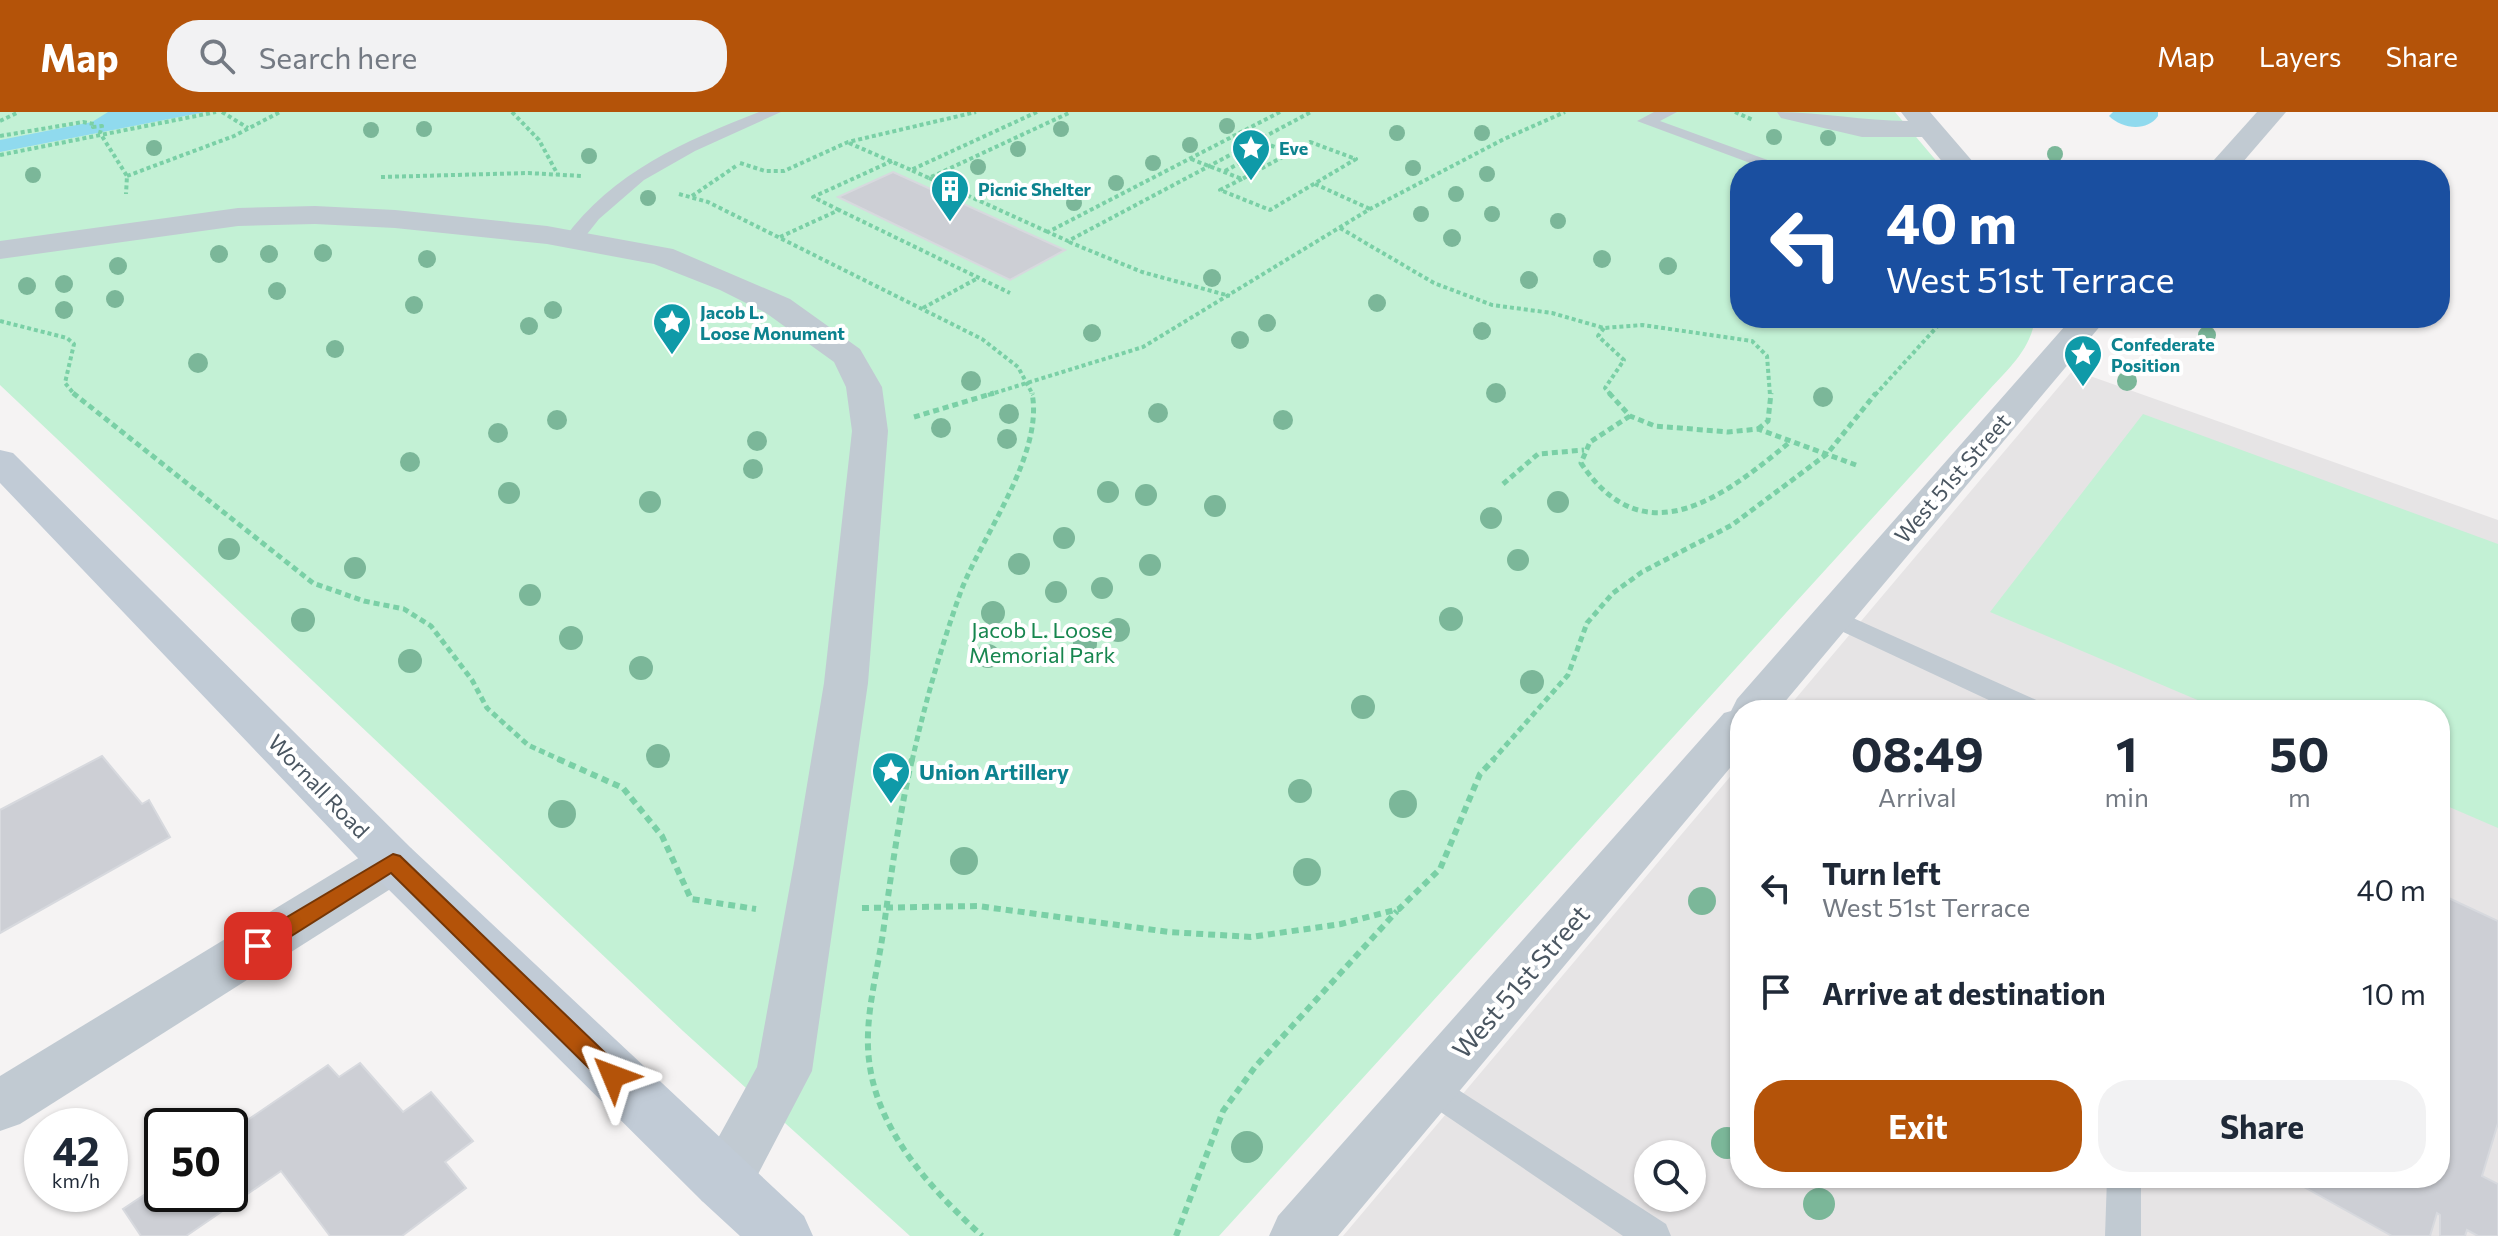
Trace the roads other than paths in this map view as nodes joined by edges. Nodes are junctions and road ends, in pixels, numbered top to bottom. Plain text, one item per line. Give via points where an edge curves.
1 (773, 112) edge
2 (1669, 112) edge
3 (1791, 112) edge
4 (2272, 112) edge
5 (1922, 120) edge
6 (1757, 160) edge
7 (1956, 160) edge
8 (2229, 160) edge
9 (573, 239) junction
10 (0, 250) edge
11 (2074, 328) edge
12 (0, 461) edge
13 (1833, 617) junction
14 (1762, 700) edge
15 (2012, 700) edge
16 (1730, 737) edge
17 (393, 862) junction
18 (1429, 1086) junction
19 (0, 1106) edge
20 (723, 1182) junction
21 (2124, 1188) edge
22 (783, 1236) edge
23 (1299, 1236) edge
24 (1653, 1236) edge
25 (2123, 1236) edge

1 - 9 lane via 673,154 625,184 592,213
2 - 6 lane via 1645,121
3 - 5 street via 1862,129
4 - 8 street
5 - 7 street
9 - 10 street via 315,215 223,219
9 - 20 street via 662,256 731,283 816,331 858,371 870,431 846,683 784,1071
11 - 13 street, West 51st Street
12 - 17 main road, Wornall Road
13 - 14 street, West 51st Street
13 - 15 lane
16 - 18 street, West 51st Street
17 - 19 street
17 - 20 main road, Wornall Road
18 - 23 street, West 51st Street
18 - 24 lane
20 - 22 main road, Wornall Road
21 - 25 lane

